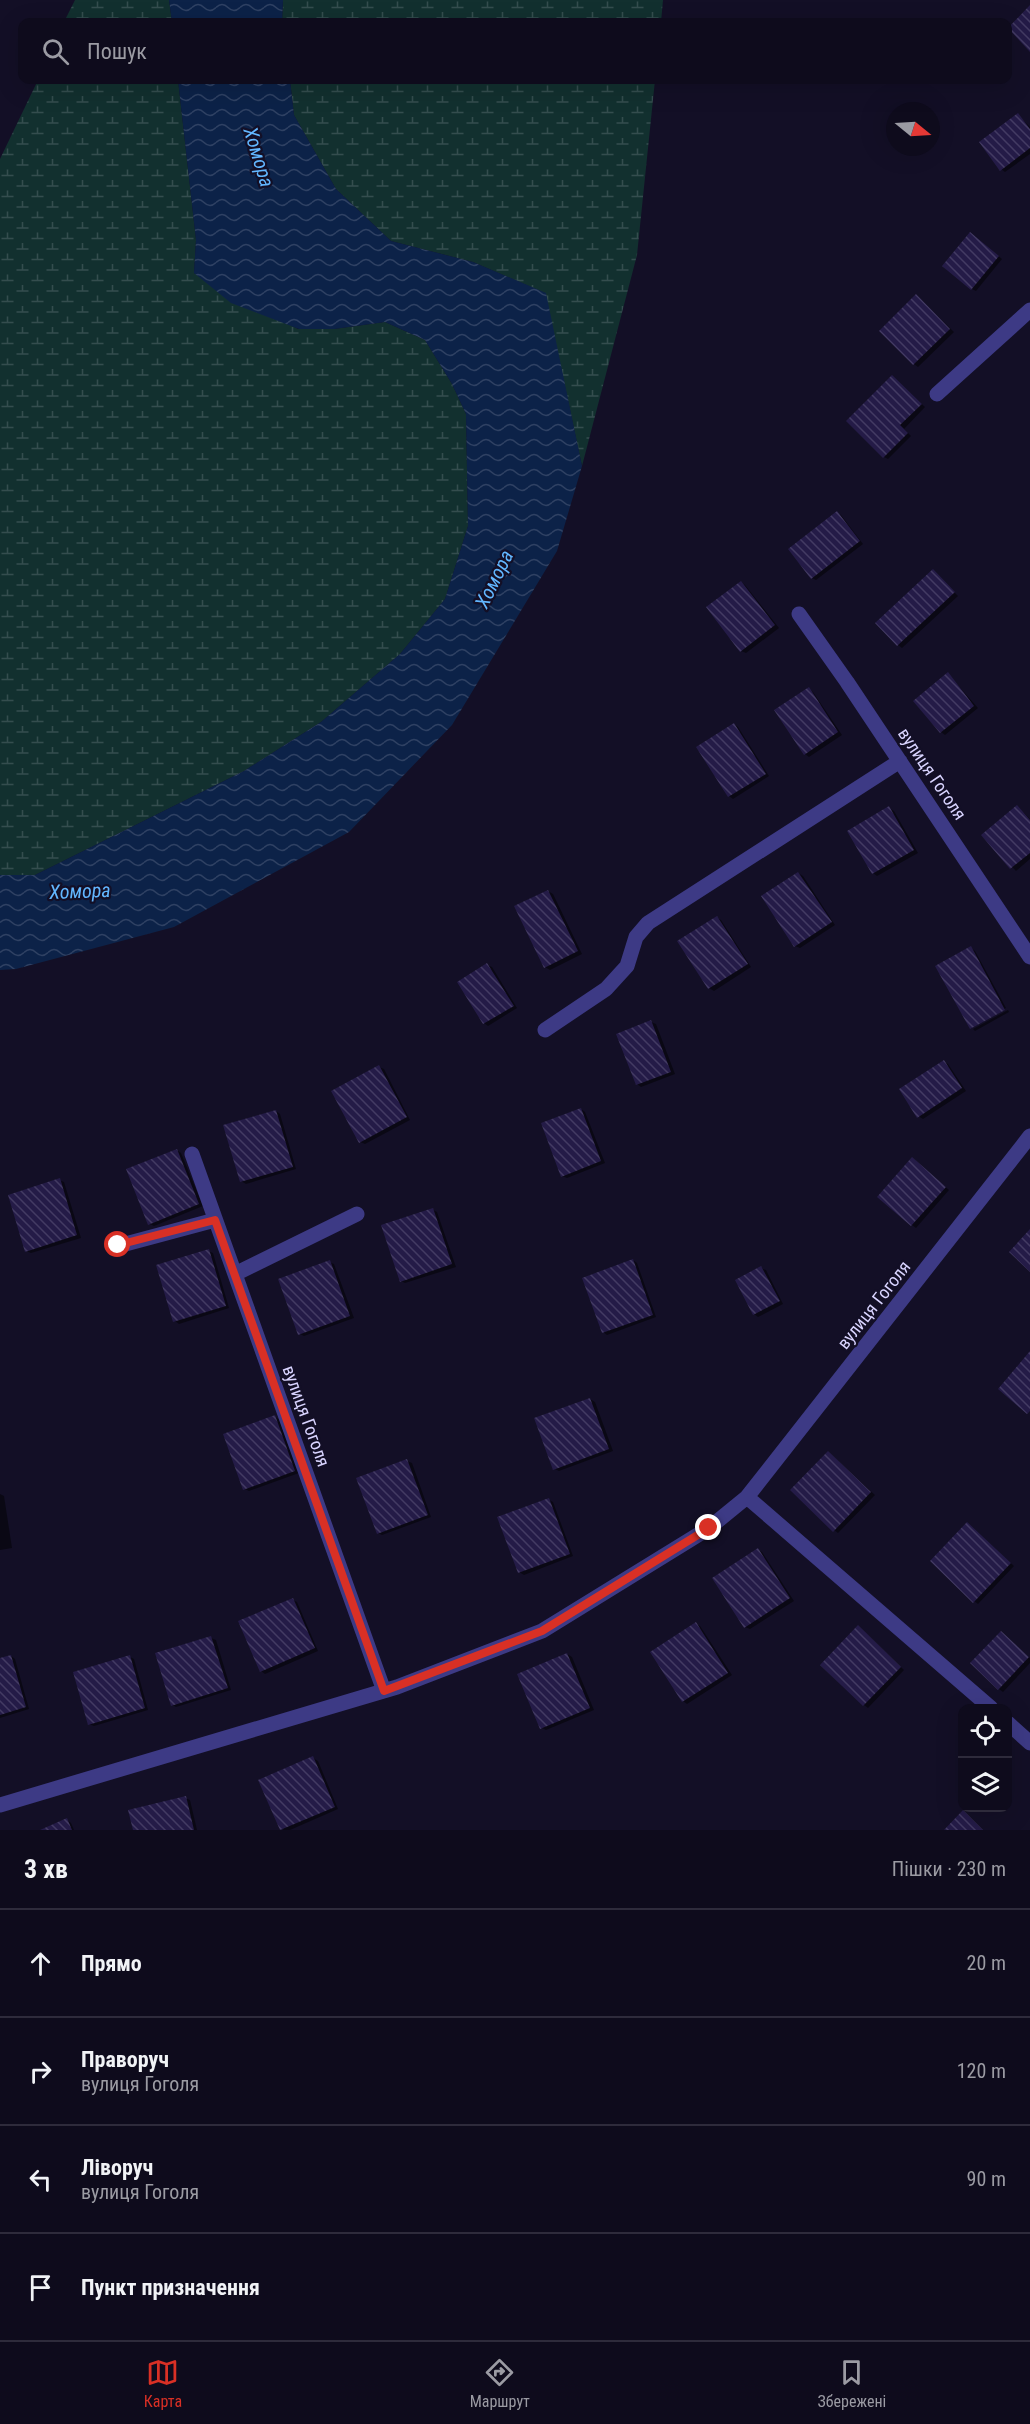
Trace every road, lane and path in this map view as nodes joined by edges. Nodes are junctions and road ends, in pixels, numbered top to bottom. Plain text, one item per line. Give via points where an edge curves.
1 (1030, 310) edge
2 (937, 394) dead end
3 (799, 614) dead end
4 (900, 761) junction
5 (1030, 957) edge
6 (545, 1030) dead end
7 (1030, 1136) edge
8 (192, 1154) dead end
9 (357, 1214) dead end
10 (215, 1220) junction
11 (118, 1245) dead end
12 (235, 1274) junction
13 (747, 1497) junction
14 (384, 1691) junction
15 (986, 1704) edge
16 (1012, 1727) edge
17 (1030, 1743) edge
18 (0, 1805) edge

1 - 2 street
3 - 4 street, вулиця Гоголя
4 - 5 street, вулиця Гоголя
4 - 6 street via 648,923 636,937 627,966 606,989
7 - 13 street, вулиця Гоголя
8 - 10 street, вулиця Гоголя
9 - 12 street
10 - 11 street
10 - 12 street, вулиця Гоголя
12 - 14 street, вулиця Гоголя
13 - 14 street, вулиця Гоголя via 709,1528 542,1631
13 - 15 street
14 - 18 street, вулиця Гоголя
16 - 17 street

